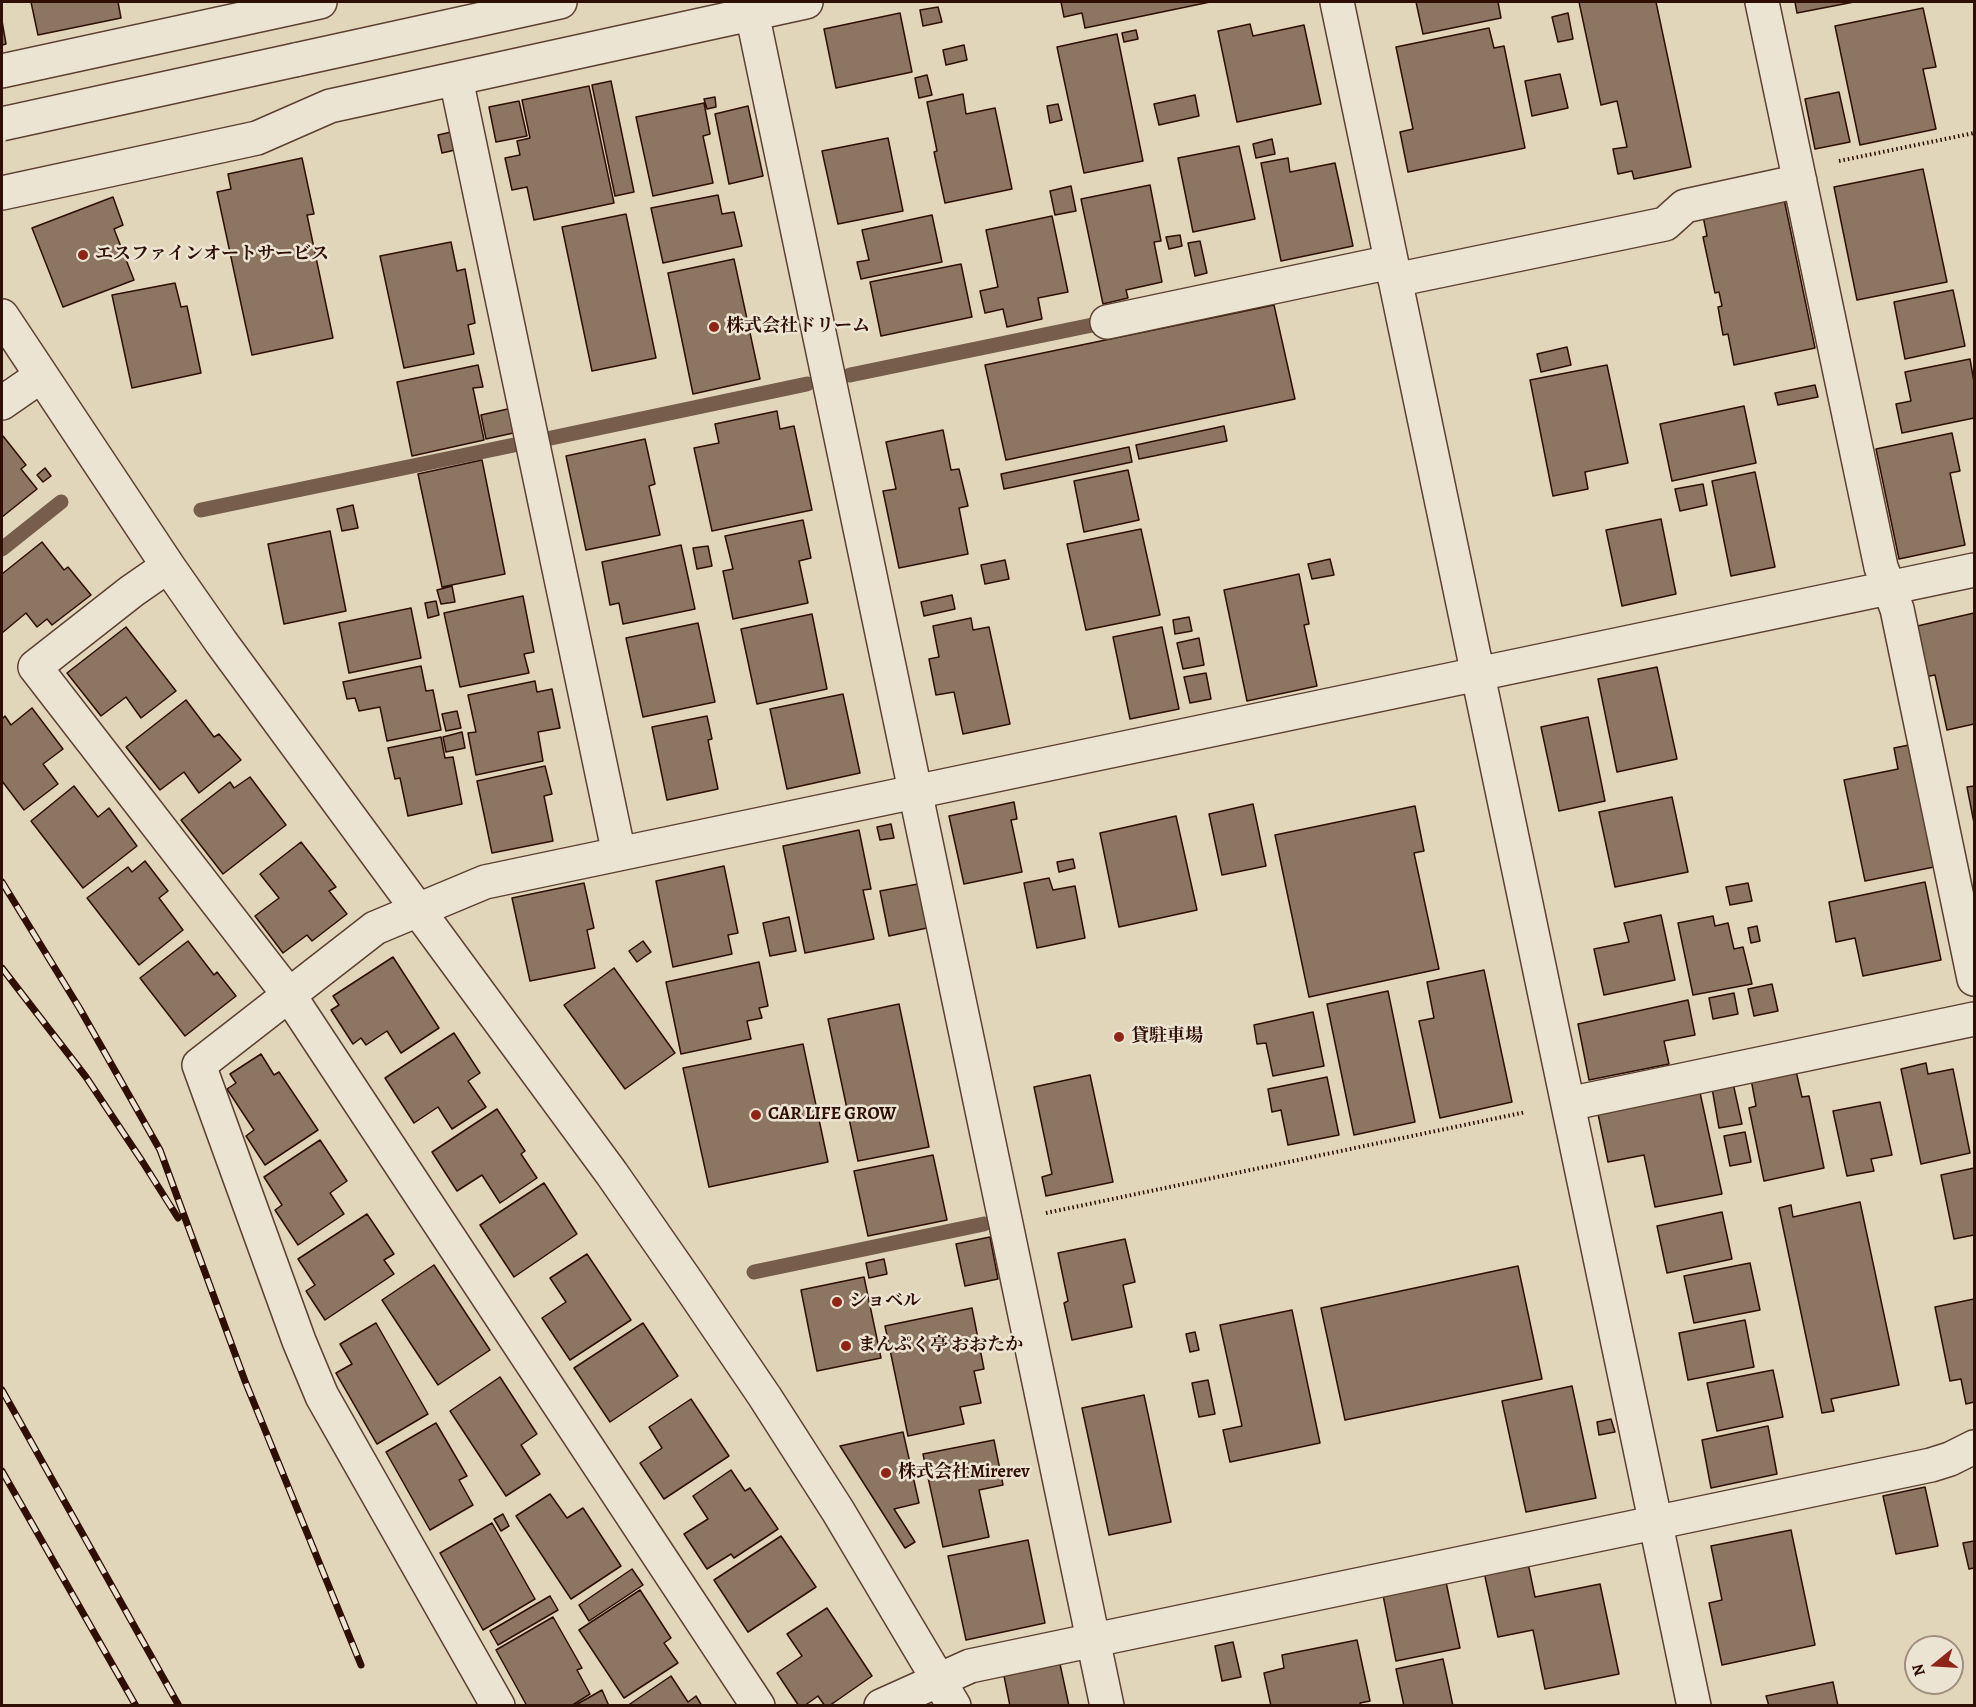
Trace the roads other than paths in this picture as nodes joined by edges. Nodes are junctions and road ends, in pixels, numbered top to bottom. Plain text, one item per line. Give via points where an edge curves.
1 (320, 2) edge
2 (560, 2) edge
3 (806, 2) edge
4 (1337, 2) edge
5 (1762, 2) edge
6 (752, 13) junction
7 (2, 71) edge
8 (456, 79) junction
9 (2, 124) edge
10 (1798, 176) junction
11 (2, 193) edge
12 (1393, 271) junction
13 (2, 316) edge
14 (1107, 322) dead end
15 (41, 376) junction
16 (2, 403) edge
17 (168, 566) junction
18 (1974, 570) edge
19 (1889, 588) junction
20 (1478, 674) junction
21 (915, 791) junction
22 (619, 854) junction
23 (418, 910) junction
24 (1974, 979) edge
25 (289, 995) junction
26 (1974, 1019) edge
27 (1568, 1104) junction
28 (1974, 1447) edge
29 (1656, 1522) junction
30 (1094, 1640) junction
31 (946, 1692) edge
32 (498, 1706) edge
33 (758, 1706) edge
34 (881, 1706) edge
35 (1107, 1706) edge
36 (1694, 1706) edge

1 - 7 street
2 - 9 street, bridge
3 - 6 street
4 - 12 street
5 - 10 street
6 - 8 street
6 - 21 street
8 - 11 street via 330,106 257,138
8 - 22 street
10 - 12 street via 1685,206 1665,224
10 - 19 street via 1881,567
12 - 14 street
12 - 20 street
13 - 15 street
15 - 16 street
15 - 17 street
17 - 23 street
17 - 25 street via 35,667
18 - 19 street
19 - 20 street
19 - 24 street via 1897,609
20 - 21 street
20 - 27 street
21 - 22 street
21 - 30 street
22 - 23 street via 484,882
23 - 25 street via 375,928
23 - 31 street via 612,1174 765,1397
25 - 32 street via 199,1065 322,1396
25 - 33 street
26 - 27 street
27 - 29 street
28 - 29 street via 1931,1465
29 - 30 street
29 - 36 street
30 - 31 street via 970,1666
30 - 35 street
31 - 34 street

